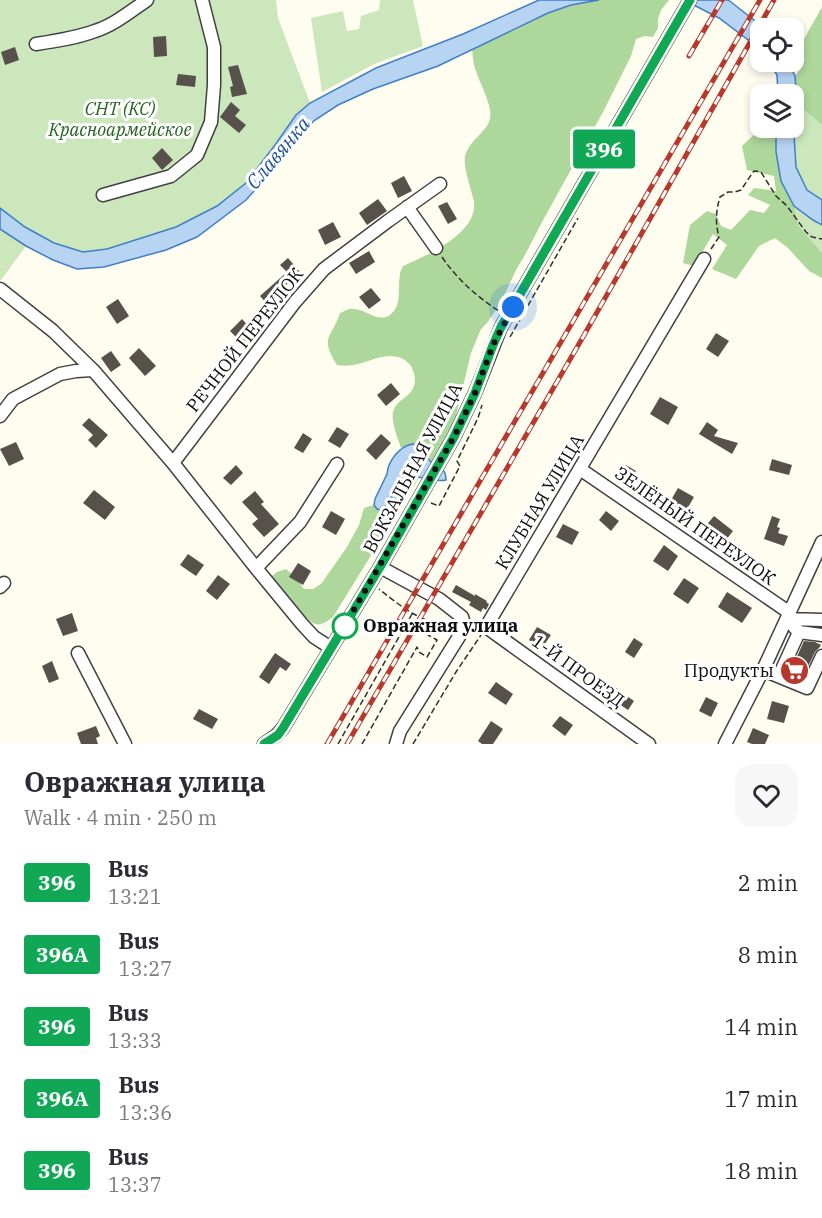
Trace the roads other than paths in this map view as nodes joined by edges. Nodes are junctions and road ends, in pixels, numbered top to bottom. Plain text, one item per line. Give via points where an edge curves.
1 (147, 0) edge
2 (202, 0) edge
3 (690, 0) edge
4 (36, 44) dead end
5 (440, 184) dead end
6 (103, 195) dead end
7 (407, 207) junction
8 (436, 248) road end
9 (704, 259) road end
10 (1, 289) edge
11 (93, 370) junction
12 (0, 416) edge
13 (173, 463) junction
14 (337, 464) dead end
15 (580, 469) junction
16 (822, 542) edge
17 (380, 567) junction
18 (256, 568) junction
19 (789, 616) junction
20 (822, 620) edge
21 (465, 627) junction
22 (486, 627) junction
23 (799, 632) junction
24 (822, 635) edge
25 (331, 648) junction
26 (78, 653) dead end
27 (822, 656) edge
28 (763, 670) junction
29 (779, 676) junction
30 (268, 743) edge
31 (125, 744) edge
32 (396, 744) edge
33 (649, 744) edge
34 (725, 744) edge

1 - 4 street via 96,31
2 - 6 street via 214,47 214,85 211,122 197,155 171,176
3 - 17 street, ВОКЗАЛЬНАЯ УЛИЦА via 501,327 466,413
5 - 7 street, РЕЧНОЙ ПЕРЕУЛОК
7 - 8 street
7 - 13 street, РЕЧНОЙ ПЕРЕУЛОК via 324,269
9 - 15 street, КЛУБНАЯ УЛИЦА
10 - 11 street
11 - 12 street via 60,374 13,399
11 - 13 street
13 - 18 street
14 - 18 street via 300,522
15 - 19 street, ЗЕЛЁНЫЙ ПЕРЕУЛОК
15 - 22 street, КЛУБНАЯ УЛИЦА
16 - 19 street
17 - 21 street via 439,599 462,616
17 - 25 street, ВОКЗАЛЬНАЯ УЛИЦА
18 - 25 street via 302,624
19 - 20 street
19 - 23 street, ЗЕЛЁНЫЙ ПЕРЕУЛОК
19 - 28 street
21 - 22 street
21 - 32 street via 400,731
22 - 33 street, 1-Й ПРОЕЗД
23 - 24 street
23 - 29 street
25 - 30 street, ВОКЗАЛЬНАЯ УЛИЦА via 283,728
26 - 31 street
27 - 29 street via 807,688
28 - 29 street
28 - 34 street

